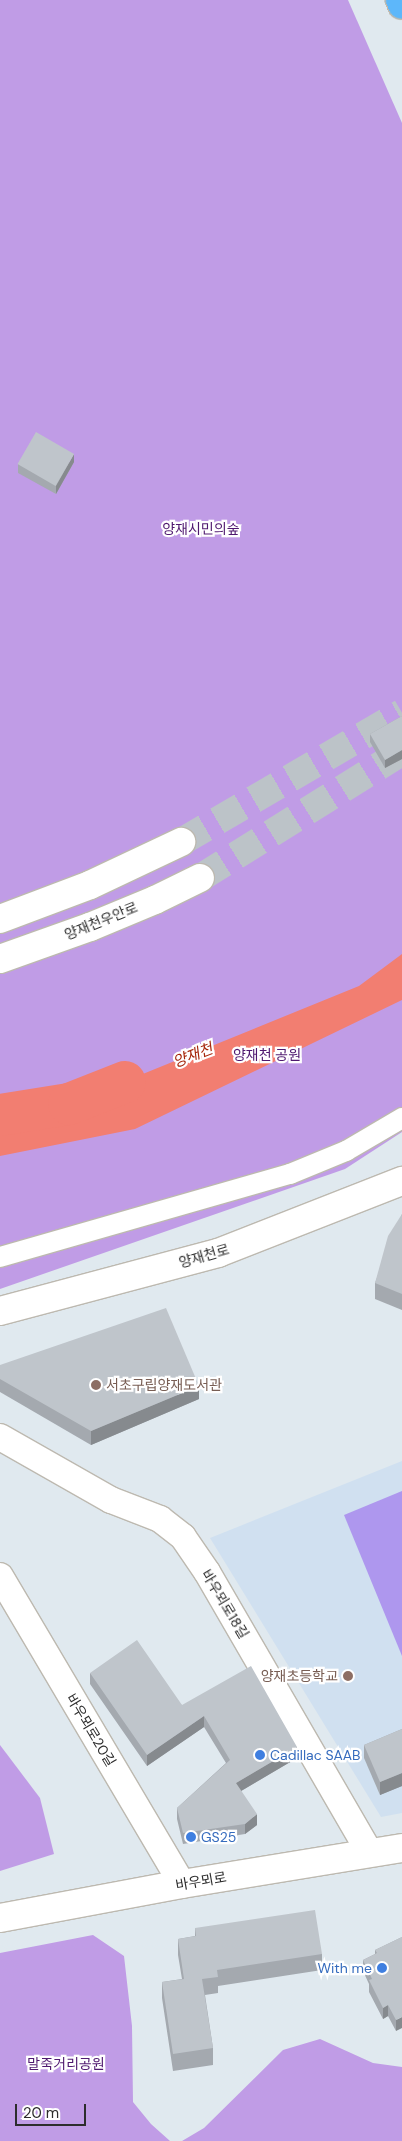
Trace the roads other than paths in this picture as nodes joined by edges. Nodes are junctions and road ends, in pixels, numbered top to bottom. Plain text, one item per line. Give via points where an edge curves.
1 (400, 0) edge
2 (402, 5) edge
3 (181, 842) tunnel mouth
4 (200, 878) tunnel mouth
5 (0, 919) edge
6 (0, 959) edge
7 (402, 1118) edge
8 (402, 1181) edge
9 (0, 1257) edge
10 (0, 1311) edge
11 (0, 1437) edge
12 (0, 1576) edge
13 (402, 1848) edge
14 (370, 1853) junction
15 (182, 1884) junction
16 (0, 1918) edge

1 - 2 highway
3 - 5 street via 90,885
4 - 6 street, 양재천우안로 via 90,927
7 - 9 street via 346,1150 290,1174
8 - 10 street, 양재천로 via 218,1253
11 - 14 street, 바우뫼로18길 via 111,1500 160,1519 183,1538 207,1572
12 - 15 street, 바우뫼로20길
13 - 14 street, 바우뫼로
14 - 15 street, 바우뫼로
15 - 16 street, 바우뫼로

